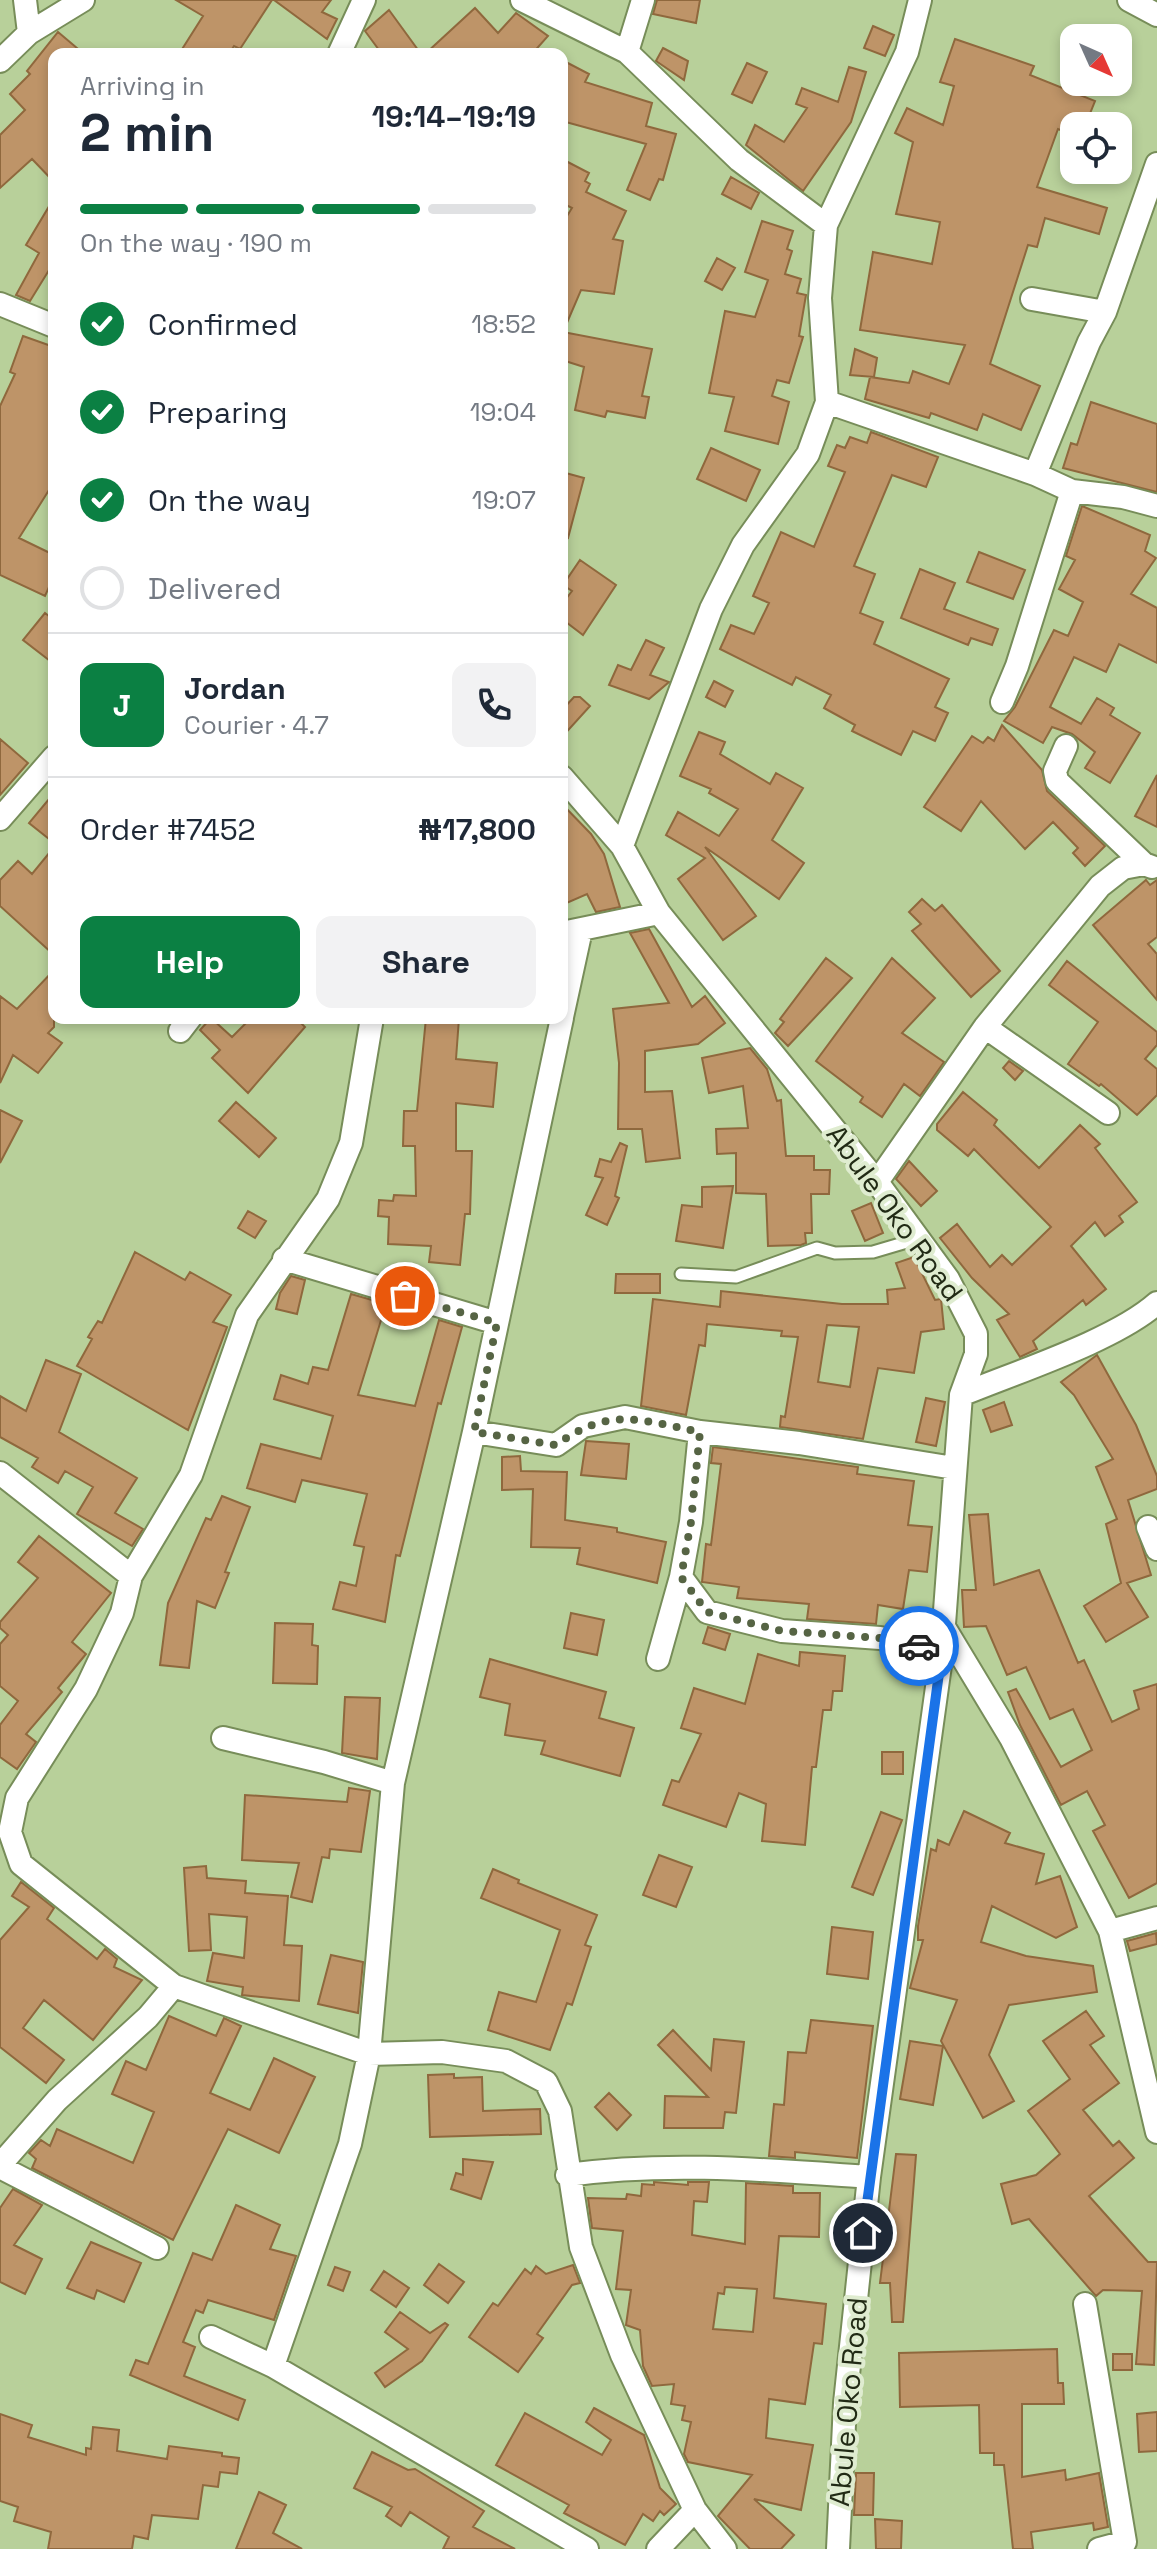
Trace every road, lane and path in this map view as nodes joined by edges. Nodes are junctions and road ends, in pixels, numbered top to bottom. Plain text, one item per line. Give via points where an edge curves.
1 (25, 0) edge
2 (83, 0) edge
3 (364, 0) edge
4 (522, 0) edge
5 (643, 0) edge
6 (920, 0) edge
7 (1129, 0) edge
8 (1157, 15) edge
9 (29, 33) junction
10 (342, 48) edge
11 (627, 52) junction
12 (0, 61) edge
13 (1157, 164) edge
14 (826, 225) junction
15 (1032, 299) dead end
16 (0, 304) edge
17 (1105, 312) junction
18 (48, 324) edge
19 (827, 402) junction
20 (1035, 474) junction
21 (1072, 491) junction
22 (1157, 506) edge
23 (1002, 702) dead end
24 (1066, 746) dead end
25 (48, 764) edge
26 (568, 784) edge
27 (0, 819) edge
28 (622, 846) junction
29 (1150, 866) edge
30 (659, 913) junction
31 (571, 932) edge
32 (568, 961) edge
33 (371, 1024) edge
34 (561, 1024) edge
35 (985, 1027) junction
36 (1108, 1113) dead end
37 (877, 1182) junction
38 (917, 1239) junction
39 (284, 1259) junction
40 (681, 1274) dead end
41 (1157, 1303) edge
42 (497, 1323) junction
43 (961, 1395) junction
44 (474, 1432) junction
45 (700, 1432) junction
46 (954, 1468) junction
47 (0, 1473) edge
48 (1148, 1527) dead end
49 (1157, 1549) edge
50 (131, 1576) junction
51 (681, 1577) junction
52 (944, 1627) junction
53 (942, 1651) junction
54 (658, 1659) dead end
55 (223, 1738) dead end
56 (393, 1783) junction
57 (10, 1867) edge
58 (1157, 1918) edge
59 (1110, 1931) junction
60 (174, 1986) junction
61 (369, 2054) junction
62 (1157, 2132) edge
63 (0, 2166) edge
64 (567, 2175) junction
65 (869, 2177) junction
66 (157, 2248) dead end
67 (1085, 2304) dead end
68 (211, 2337) dead end
69 (273, 2366) junction
70 (695, 2510) junction
71 (1126, 2546) edge
72 (587, 2549) edge
73 (658, 2549) edge
74 (725, 2549) edge
75 (838, 2549) edge
76 (1099, 2549) edge

1 - 9 street
2 - 9 street
3 - 10 street
4 - 11 street
5 - 11 street
6 - 14 street via 907,52
7 - 8 street
9 - 12 street
11 - 14 street via 739,160
13 - 17 street
14 - 19 street via 820,298
15 - 17 street
16 - 18 street
17 - 20 street
19 - 20 street
19 - 28 street via 808,454 743,545 711,609
20 - 21 street
21 - 22 street
21 - 23 street
24 - 29 street via 1055,771 1057,781
25 - 27 street
26 - 28 street, Abule Oko Road
28 - 30 street, Abule Oko Road
29 - 35 street via 1123,868 1100,886
30 - 31 street
30 - 37 street, Abule Oko Road
31 - 32 street
33 - 39 street via 351,1143 328,1199
34 - 42 street
35 - 36 street
35 - 37 street
37 - 38 street, Abule Oko Road
38 - 40 lane via 873,1252 817,1248 736,1277
38 - 43 street, Abule Oko Road via 948,1279 976,1334 976,1354
39 - 42 street
39 - 50 street via 247,1315 191,1475
41 - 43 street via 1060,1355
42 - 44 street
43 - 46 street, Abule Oko Road
44 - 45 street via 556,1445 583,1426 625,1417
44 - 56 street
45 - 46 street
45 - 51 street
46 - 52 street, Abule Oko Road
47 - 50 street
48 - 49 street
50 - 57 street via 122,1613 86,1689 17,1798
51 - 53 street via 707,1612 782,1631 880,1638
51 - 54 street
52 - 53 street, Abule Oko Road
52 - 59 street via 1011,1738
53 - 65 street, Abule Oko Road
55 - 56 street
56 - 61 street
57 - 60 street
58 - 59 street
59 - 62 street
60 - 61 street
60 - 63 street via 148,2017 57,2100
61 - 64 street via 442,2052 506,2061 546,2082 560,2111
61 - 69 street via 350,2144
63 - 66 street
64 - 65 street via 686,2165
64 - 70 street via 581,2247 611,2328
65 - 75 street, Abule Oko Road via 845,2403
67 - 71 street
68 - 69 street
69 - 72 street
70 - 73 street
70 - 74 street
71 - 76 street

